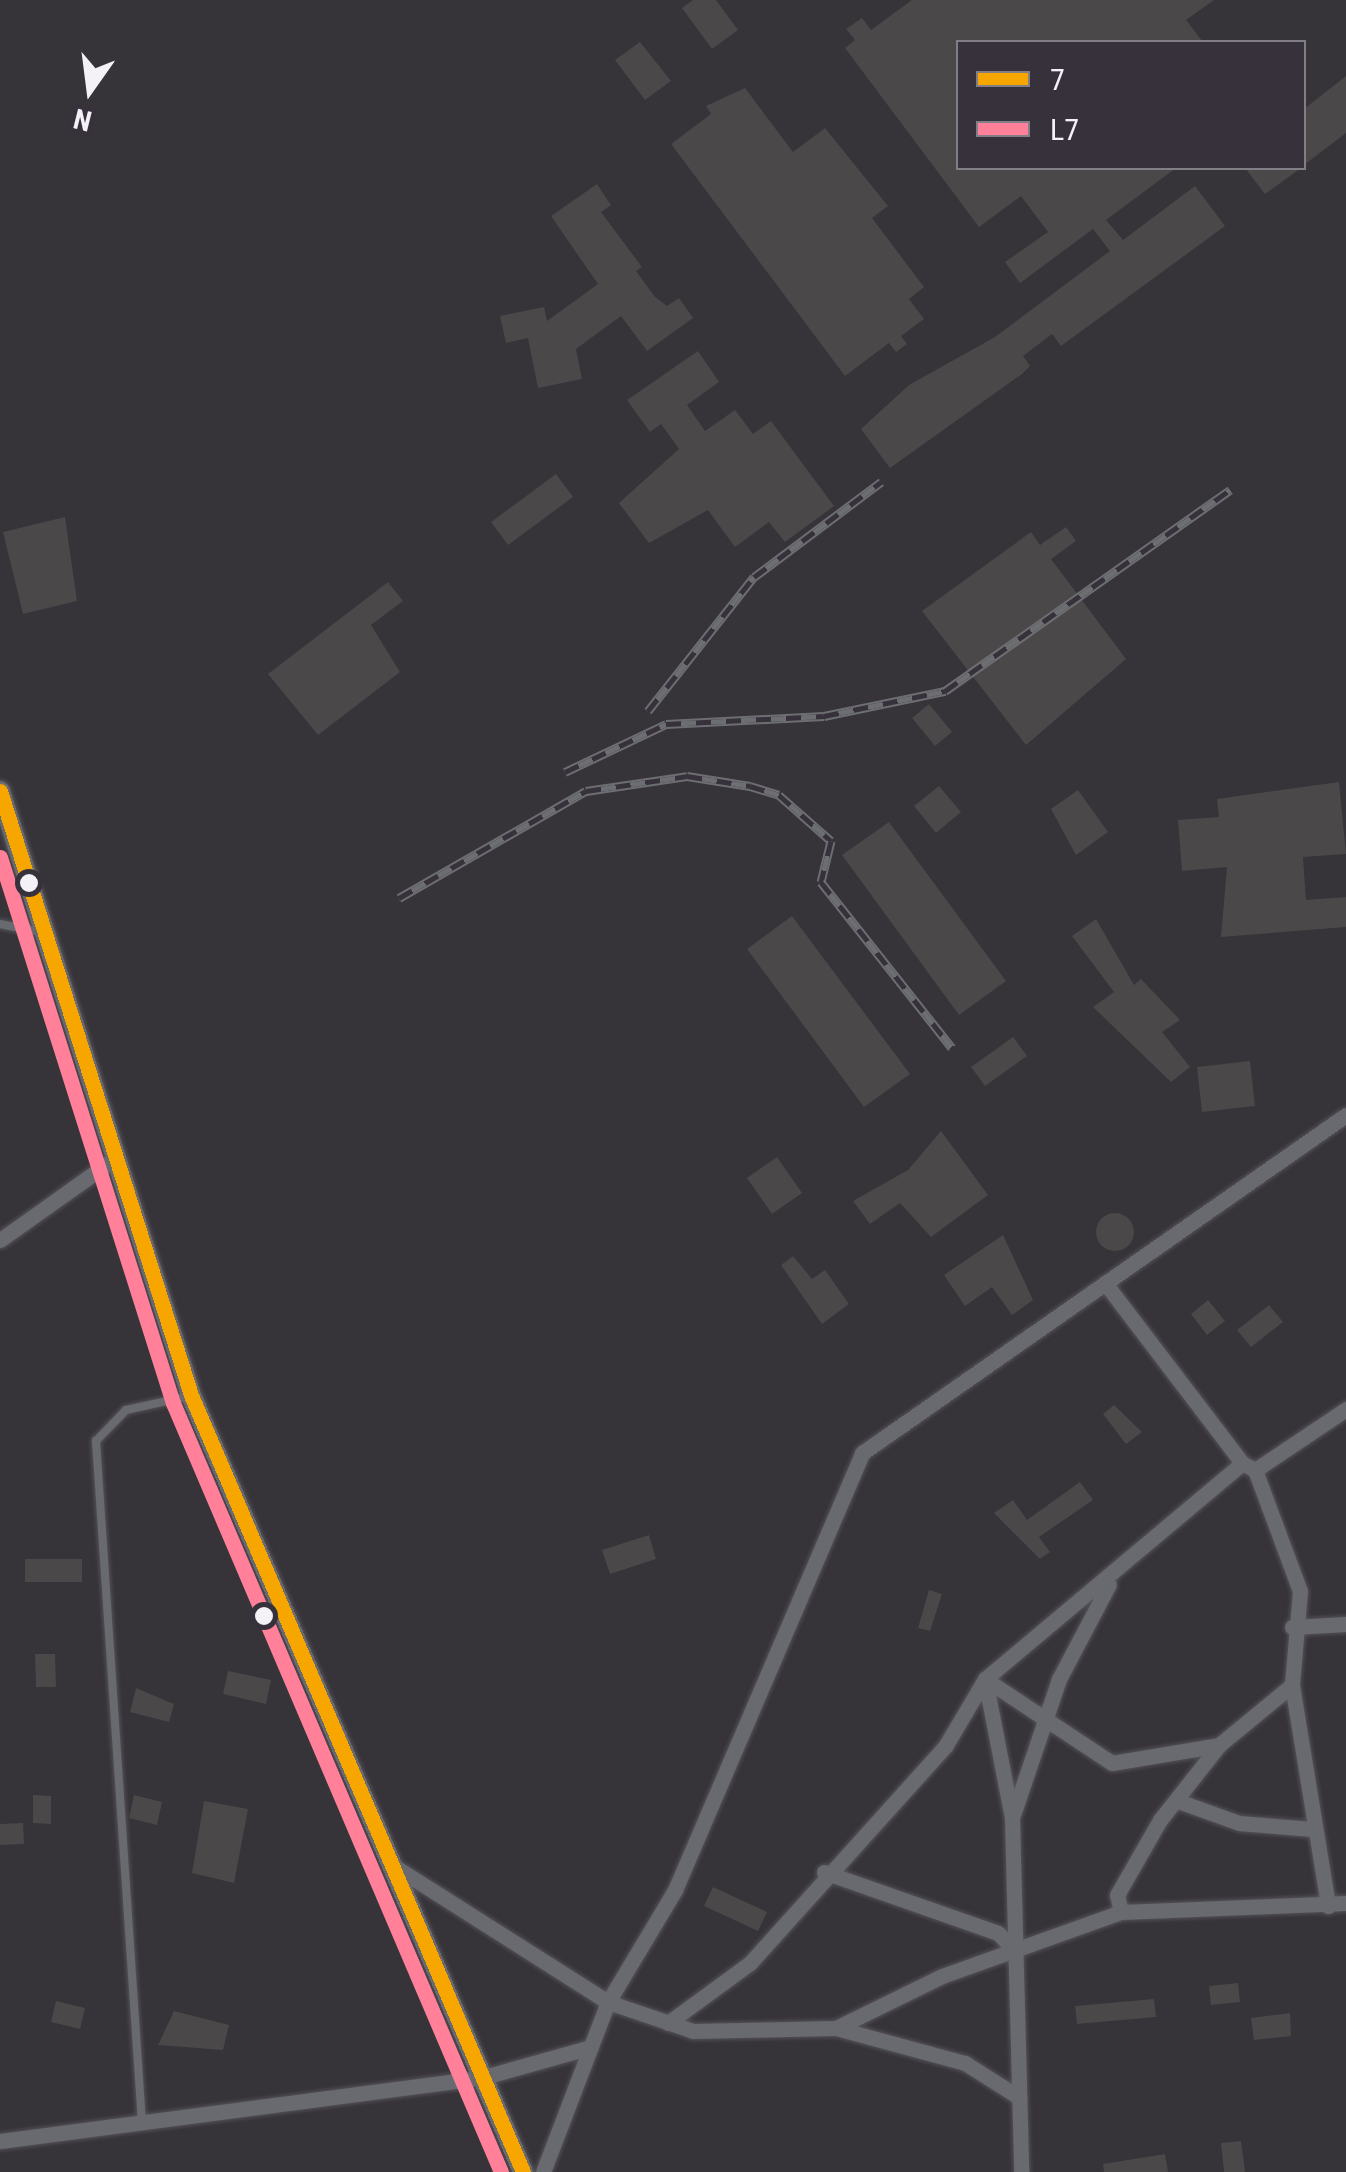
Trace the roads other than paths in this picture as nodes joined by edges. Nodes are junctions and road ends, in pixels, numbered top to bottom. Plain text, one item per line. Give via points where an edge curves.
1 (0, 790) edge
2 (0, 924) edge
3 (46, 933) junction
4 (1346, 1115) edge
5 (117, 1157) junction
6 (0, 1240) edge
7 (1105, 1283) junction
8 (191, 1395) junction
9 (1346, 1410) edge
10 (1248, 1466) junction
11 (1142, 1547) junction
12 (1346, 1624) edge
13 (1292, 1627) junction
14 (985, 1679) junction
15 (1292, 1686) junction
16 (1046, 1716) junction
17 (1218, 1745) junction
18 (1178, 1801) junction
19 (1012, 1818) junction
20 (1312, 1829) junction
21 (384, 1860) junction
22 (824, 1872) junction
23 (1346, 1903) edge
24 (1328, 1906) junction
25 (1120, 1912) junction
26 (1014, 1950) junction
27 (608, 2002) junction
28 (668, 2023) junction
29 (836, 2028) junction
30 (591, 2046) junction
31 (484, 2077) junction
32 (1018, 2096) junction
33 (142, 2128) junction
34 (0, 2141) edge
35 (523, 2172) edge
36 (543, 2172) edge
37 (1021, 2172) edge

1 - 3 street
2 - 3 lane
3 - 5 street
4 - 7 street
5 - 6 street
5 - 8 street
7 - 10 street
7 - 27 street via 862,1453 676,1890
8 - 21 street
8 - 33 lane via 126,1410 96,1441
9 - 10 street
10 - 11 street
10 - 13 street via 1300,1591
11 - 14 street
11 - 16 street via 1083,1624
12 - 13 street
13 - 15 street
14 - 16 street
14 - 19 street
14 - 22 street via 946,1744
15 - 17 street
15 - 20 street
16 - 17 street via 1112,1763
16 - 19 street
17 - 18 street
18 - 20 street via 1240,1823
18 - 25 street via 1118,1895
19 - 26 street
20 - 24 street
21 - 27 street
21 - 31 street
22 - 26 street via 998,1933
22 - 28 street via 750,1963
23 - 24 street
24 - 25 street
25 - 26 street
26 - 29 street
26 - 32 street
27 - 28 street
27 - 30 street
28 - 29 street via 693,2031
29 - 32 street via 965,2063
30 - 31 street
30 - 36 street
31 - 33 street
31 - 35 street
32 - 37 street
33 - 34 street

